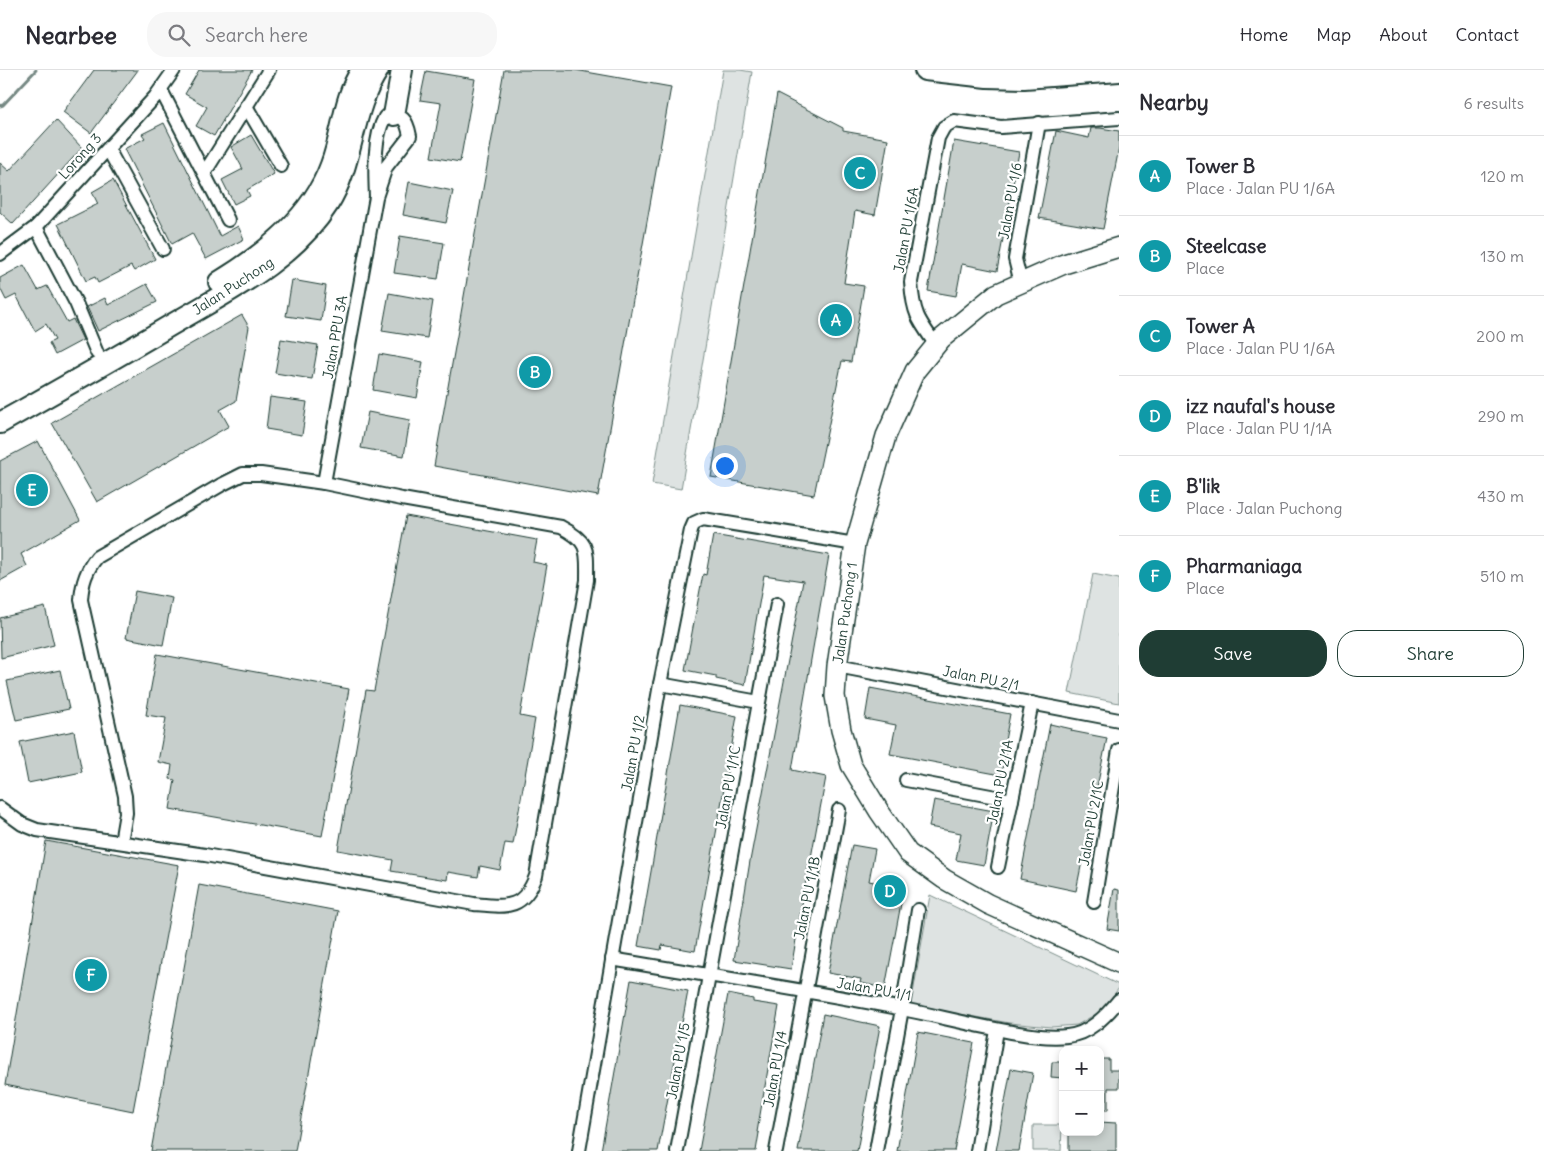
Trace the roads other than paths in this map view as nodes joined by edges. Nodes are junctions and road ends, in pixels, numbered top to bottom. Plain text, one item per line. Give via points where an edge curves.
1 (174, 70) edge
2 (269, 70) edge
3 (362, 70) edge
4 (378, 70) edge
5 (402, 70) edge
6 (925, 70) edge
7 (1119, 71) edge
8 (161, 90) junction
9 (246, 106) junction
10 (394, 115) junction
11 (1119, 118) edge
12 (1039, 123) junction
13 (108, 149) junction
14 (281, 166) dead end
15 (205, 172) junction
16 (376, 197) junction
17 (228, 220) dead end
18 (36, 227) junction
19 (1119, 247) edge
20 (164, 249) dead end
21 (0, 254) edge
22 (1021, 283) junction
23 (936, 345) junction
24 (97, 353) junction
25 (0, 407) edge
26 (0, 423) edge
27 (324, 483) junction
28 (854, 544) junction
29 (777, 604) dead end
30 (837, 666) junction
31 (660, 684) junction
32 (759, 702) junction
33 (1032, 703) junction
34 (1119, 720) edge
35 (1119, 750) edge
36 (906, 780) dead end
37 (1012, 800) junction
38 (0, 808) edge
39 (838, 810) dead end
40 (122, 842) junction
41 (998, 867) dead end
42 (1094, 902) dead end
43 (918, 910) dead end
44 (612, 959) junction
45 (1119, 964) edge
46 (709, 976) junction
47 (804, 992) junction
48 (1119, 1000) edge
49 (902, 1009) junction
50 (997, 1030) junction
51 (579, 1151) edge
52 (677, 1151) edge
53 (776, 1151) edge
54 (876, 1151) edge
55 (977, 1151) edge

1 - 8 street, Lorong 3
2 - 9 street
3 - 24 main road, Jalan Puchong via 349,98 332,164 323,184 299,218 268,249 244,266
4 - 26 main road, Jalan Puchong via 364,99 336,190 327,206 294,244 255,276
5 - 10 main road
6 - 7 main road via 1024,78
8 - 13 street, Lorong 3
8 - 15 street
9 - 14 street
9 - 15 street
10 - 16 street, Jalan PPU 3A via 385,117 381,124 375,169
10 - 16 street, Jalan PPU 3A via 408,125 410,136 386,167
11 - 12 street
12 - 22 street, Jalan PU 1/6 via 1015,260
12 - 23 street, Jalan PU 1/6A via 1001,127 954,121 944,127 938,138 911,282 919,322
13 - 18 street, Lorong 3
13 - 20 street
15 - 17 street
16 - 27 street, Jalan PPU 3A
18 - 21 street, Lorong 3
18 - 24 street via 76,303
19 - 22 street, Jalan Puchong 1 via 1064,264
22 - 23 street, Jalan Puchong 1 via 996,294
23 - 28 street, Jalan Puchong 1 via 915,371 886,436
24 - 25 main road, Jalan Puchong
27 - 40 street via 243,474 97,557 89,568 82,584 81,600 125,796
27 - 40 street via 561,527 585,545 587,580 532,886 522,900 510,904 474,904
28 - 30 street, Jalan Puchong 1
28 - 31 street, Jalan PU 1/2 via 703,519 694,523
29 - 32 street, Jalan PU 1/1C
30 - 33 street, Jalan PU 2/1
30 - 45 street, Jalan Puchong 1 via 835,696 851,765 908,853 944,879 988,904
31 - 32 street
31 - 44 street, Jalan PU 1/2
32 - 46 street, Jalan PU 1/1C
33 - 34 street, Jalan PU 2/1
33 - 37 street, Jalan PU 2/1A
35 - 42 street, Jalan PU 2/1C
36 - 37 street
37 - 41 street, Jalan PU 2/1A
38 - 40 street via 22,824 37,830
39 - 47 street, Jalan PU 1/1B
43 - 49 street
44 - 46 street, Jalan PU 1/1
44 - 51 street, Jalan PU 1/2
46 - 47 street, Jalan PU 1/1
46 - 52 street, Jalan PU 1/5
47 - 49 street, Jalan PU 1/1
47 - 53 street, Jalan PU 1/4
48 - 50 street, Jalan PU 1/1 via 1097,1023 1069,1036 1045,1037
49 - 50 street, Jalan PU 1/1
49 - 54 street
50 - 55 street

